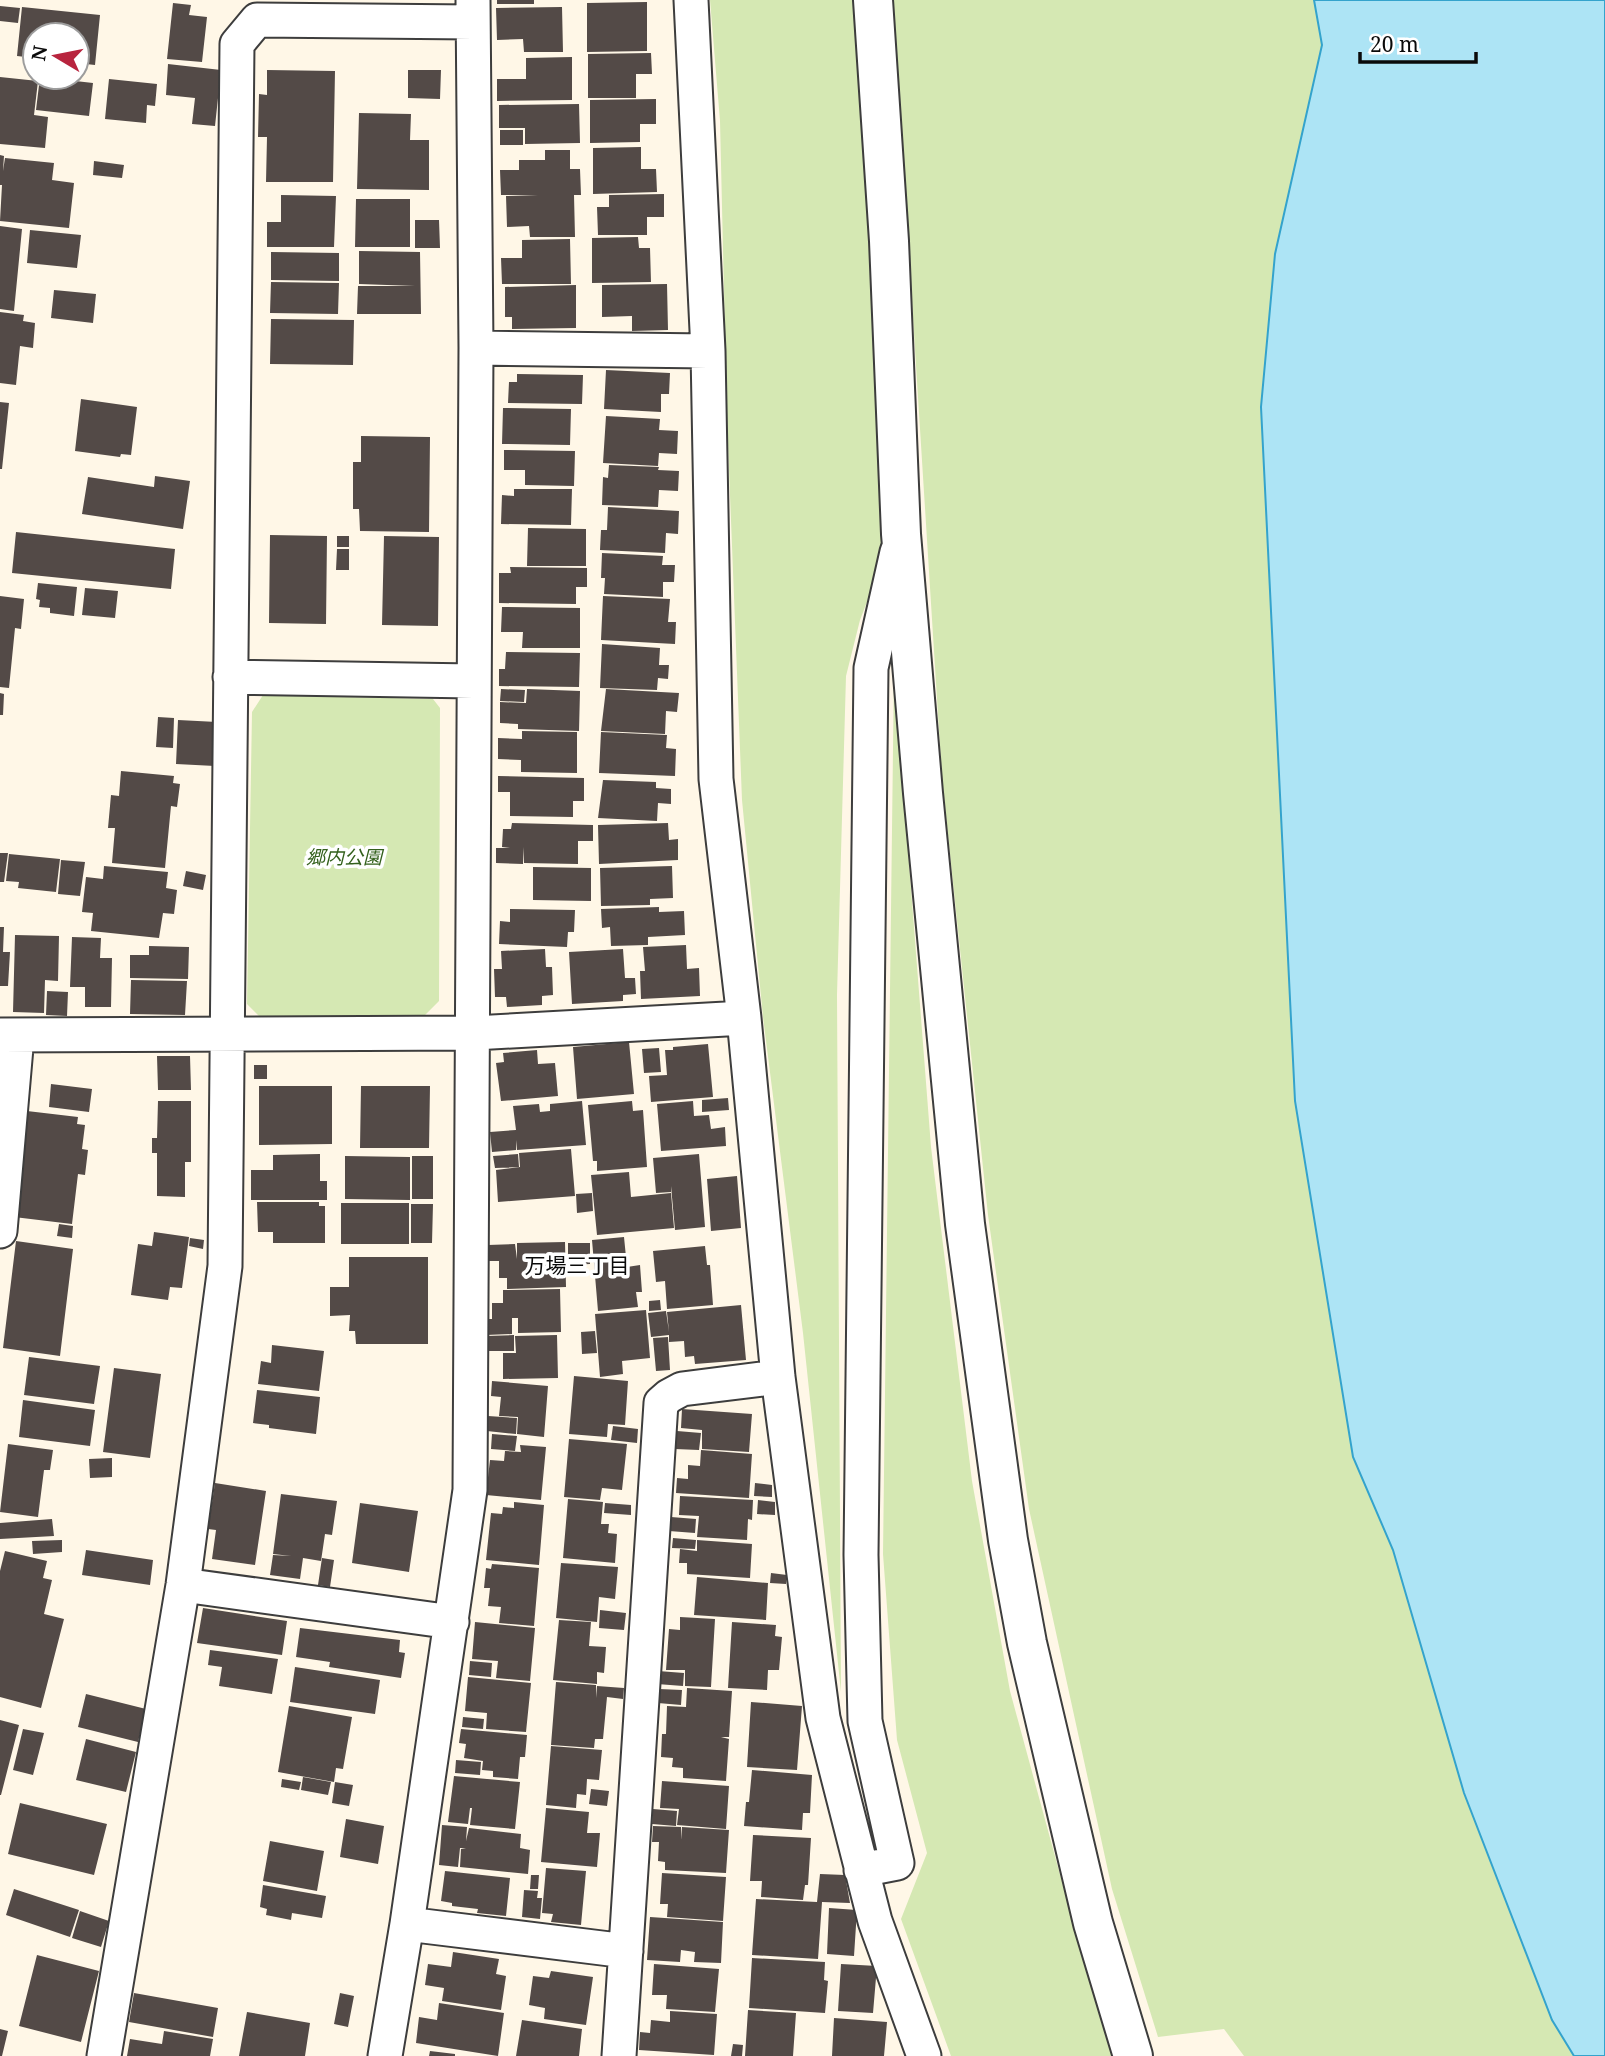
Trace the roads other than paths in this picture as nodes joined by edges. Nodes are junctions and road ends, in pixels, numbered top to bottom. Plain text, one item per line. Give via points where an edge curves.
1 (691, 0) edge
2 (873, 0) edge
3 (473, 11) edge
4 (476, 348) junction
5 (708, 351) junction
6 (901, 534) junction
7 (230, 677) junction
8 (473, 681) junction
9 (744, 1018) junction
10 (474, 1034) junction
11 (227, 1035) junction
12 (9, 1036) edge
13 (0, 1231) edge
14 (778, 1377) junction
15 (183, 1585) junction
16 (452, 1622) junction
17 (861, 1870) junction
18 (407, 1924) junction
19 (626, 1951) junction
20 (104, 2056) edge
21 (385, 2056) edge
22 (619, 2056) edge
23 (924, 2056) edge
24 (1133, 2056) edge

1 - 5 street
2 - 6 street
3 - 4 street
3 - 7 street via 257,20 237,44
4 - 5 street
4 - 8 street
5 - 9 street via 716,779
6 - 17 street via 871,668 861,1555 865,1721 897,1863
6 - 24 street via 965,1224 1007,1540 1087,1896
7 - 8 street
7 - 11 street
8 - 10 street
9 - 10 street
9 - 14 street
10 - 11 street
10 - 16 street via 470,1490
11 - 12 street
11 - 15 street via 225,1266
12 - 13 street
14 - 17 street via 823,1718
14 - 19 street via 682,1390 661,1403
15 - 16 street
15 - 20 street
16 - 18 street
17 - 23 street
18 - 19 street
18 - 21 street
19 - 22 street

